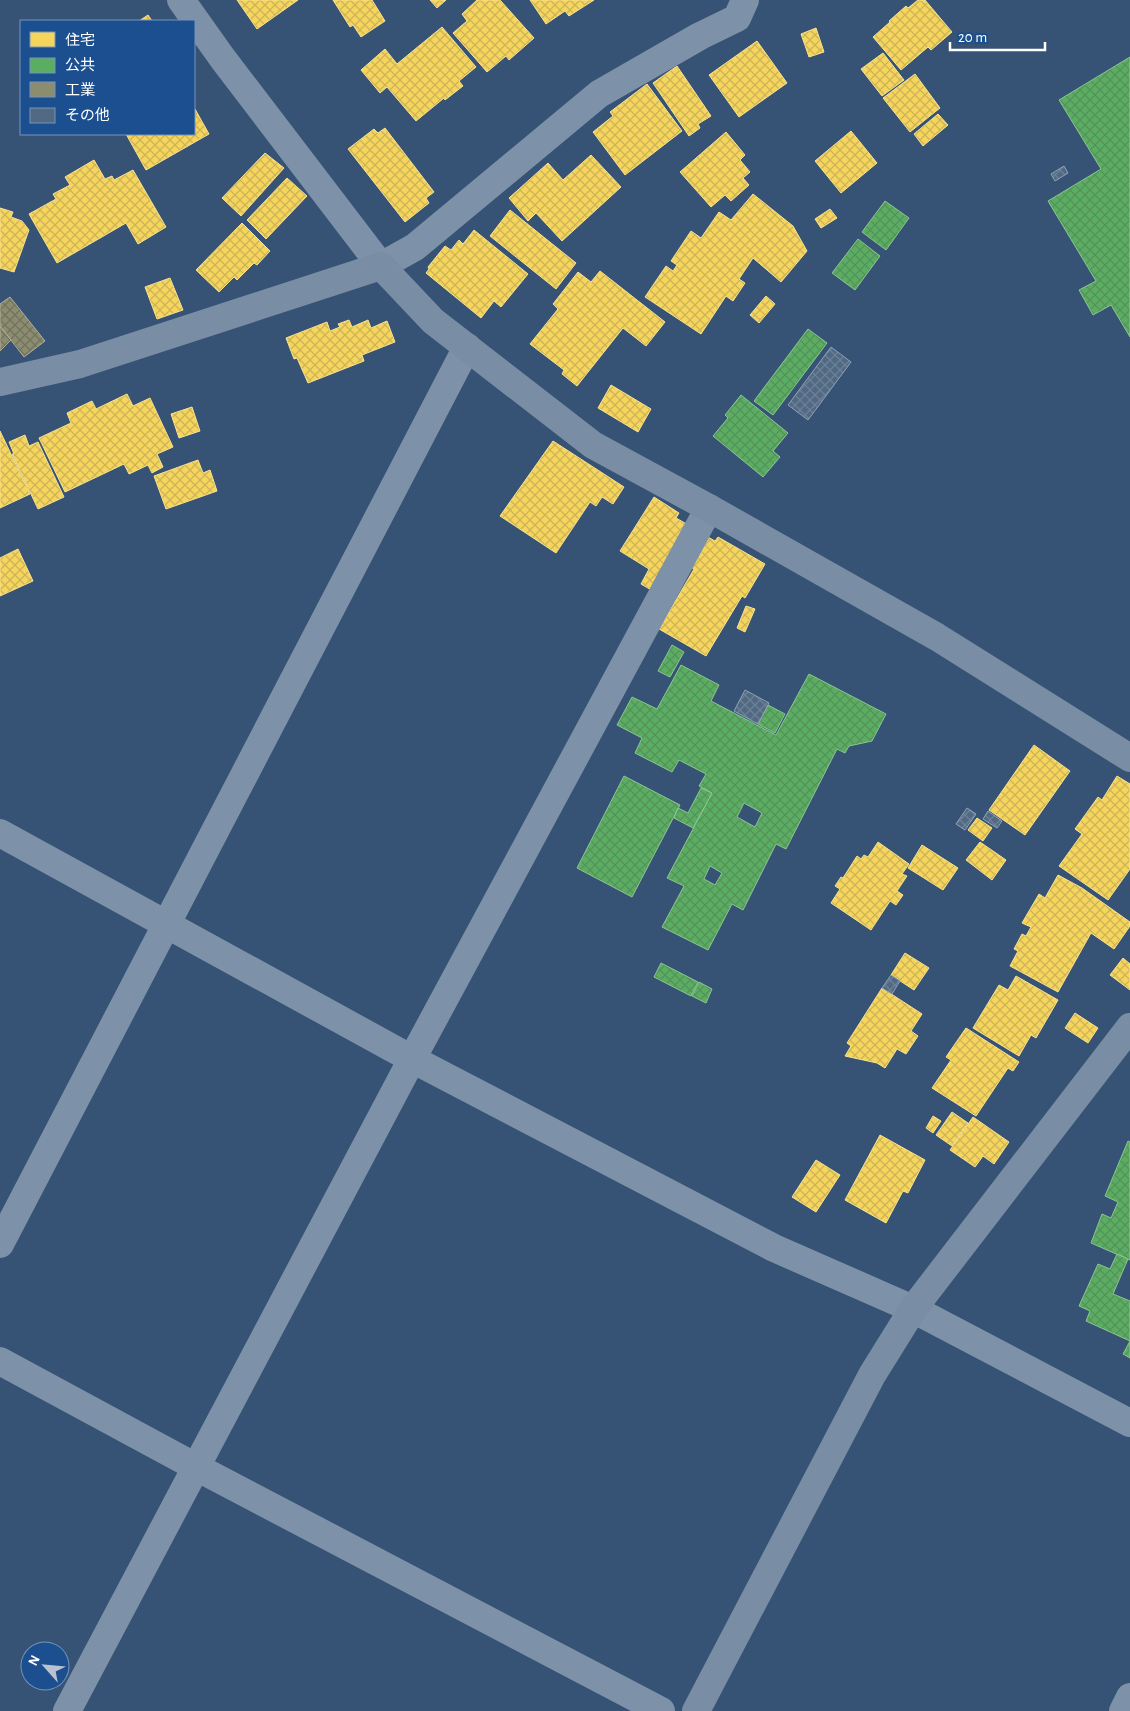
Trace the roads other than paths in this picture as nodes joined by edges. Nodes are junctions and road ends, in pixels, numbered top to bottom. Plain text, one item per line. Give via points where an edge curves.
1 (181, 0) edge
2 (745, 0) edge
3 (381, 266) junction
4 (467, 347) junction
5 (0, 382) edge
6 (709, 508) junction
7 (1130, 758) edge
8 (0, 833) edge
9 (167, 924) junction
10 (1130, 1028) edge
11 (412, 1059) junction
12 (0, 1244) edge
13 (913, 1308) junction
14 (0, 1361) edge
15 (1130, 1423) edge
16 (196, 1467) junction
17 (1130, 1698) edge
18 (67, 1711) edge
19 (661, 1711) edge
20 (696, 1711) edge
21 (1123, 1711) edge

1 - 3 street
2 - 3 street via 737,18 598,94 415,247
3 - 4 street via 433,321
3 - 5 street via 80,364
4 - 6 street via 593,445
4 - 9 street
6 - 7 street via 937,637
6 - 11 street
8 - 9 street
9 - 11 street
9 - 12 street
10 - 13 street
11 - 13 street via 774,1248
11 - 16 street
13 - 15 street
13 - 20 street via 872,1375
14 - 16 street
16 - 18 street
16 - 19 street
17 - 21 street

